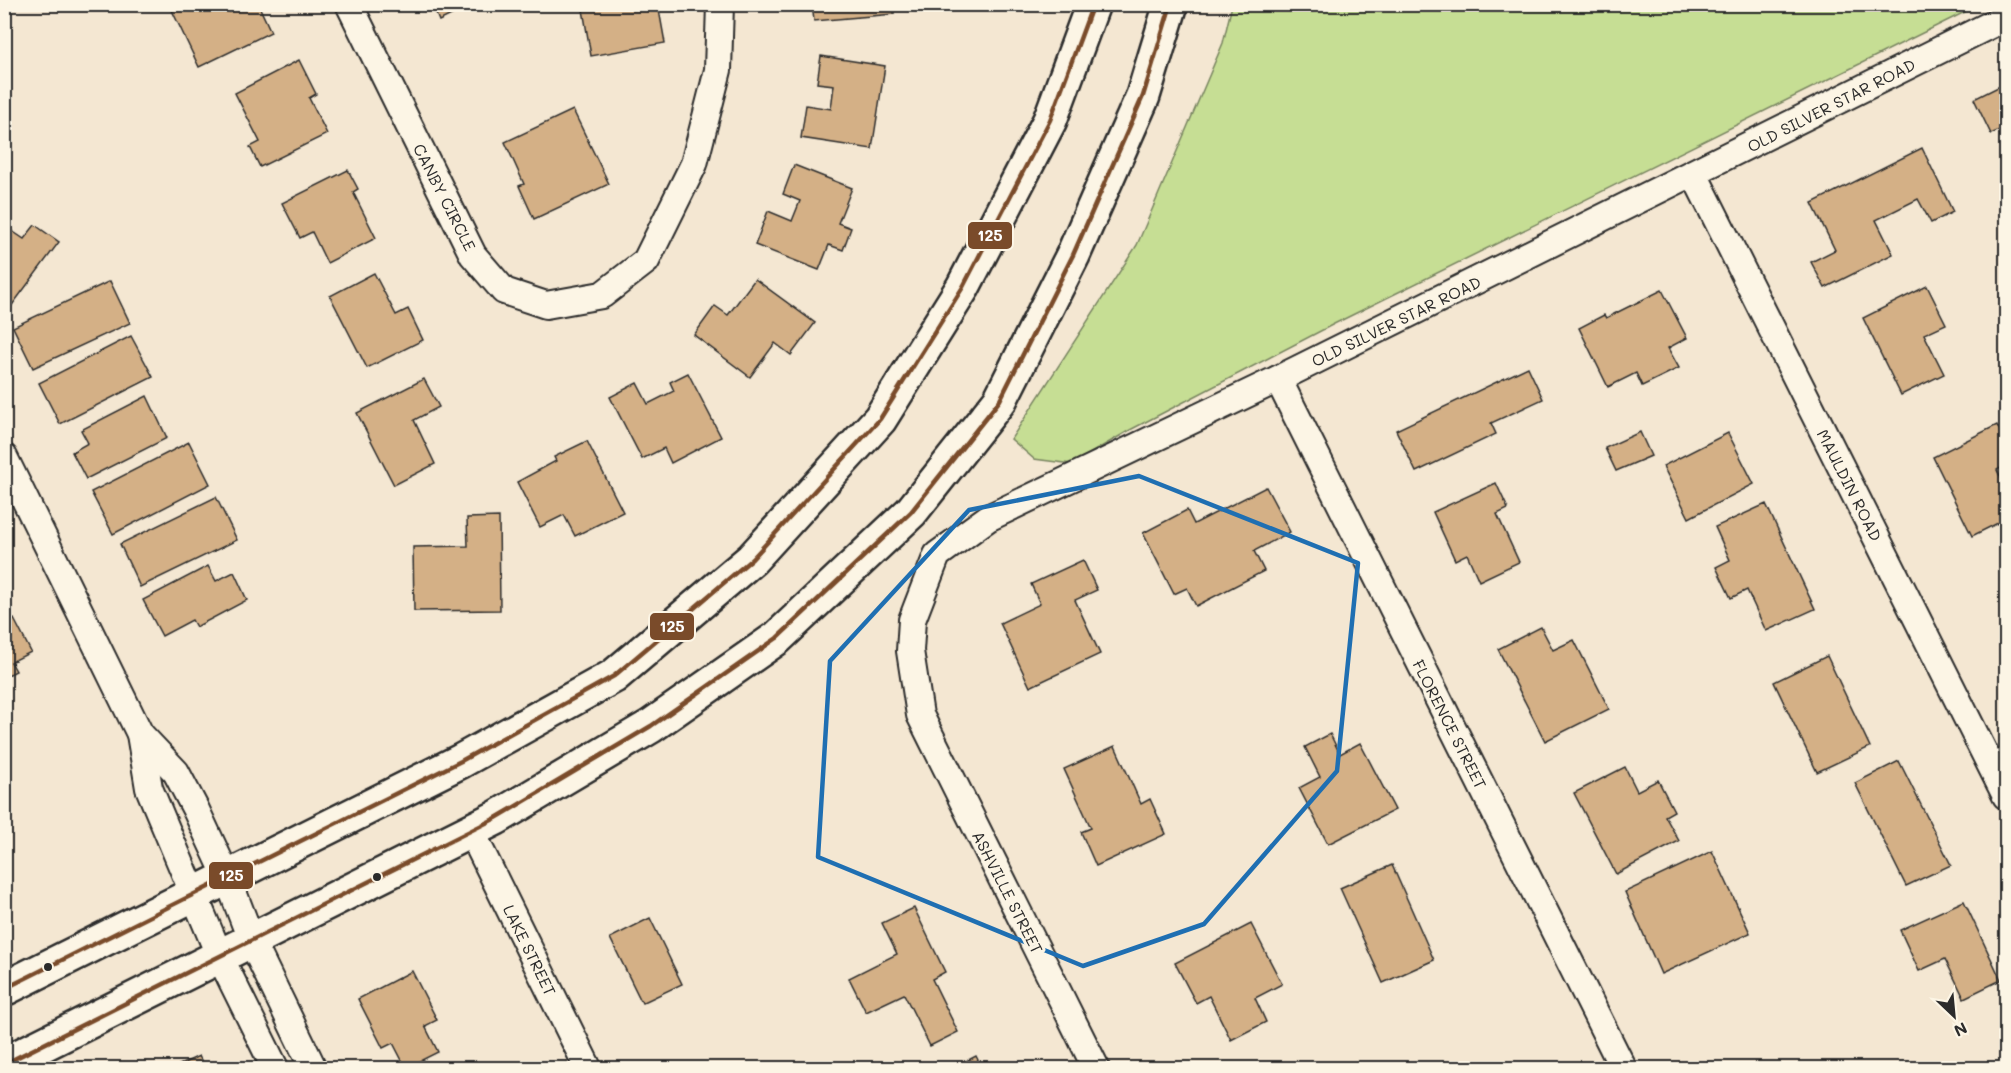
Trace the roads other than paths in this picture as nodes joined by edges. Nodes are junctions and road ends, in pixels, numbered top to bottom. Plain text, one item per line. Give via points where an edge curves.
1 (350, 4) edge
2 (720, 4) edge
3 (1093, 4) edge
4 (1171, 4) edge
5 (2007, 17) edge
6 (1694, 174) junction
7 (1278, 379) junction
8 (4, 457) edge
9 (920, 715) joint
10 (140, 734) junction
11 (2007, 796) edge
12 (471, 831) junction
13 (228, 879) junction
14 (193, 896) junction
15 (252, 942) junction
16 (220, 957) junction
17 (4, 989) edge
18 (4, 1064) edge
19 (275, 1068) edge
20 (313, 1068) edge
21 (588, 1068) edge
22 (1096, 1068) edge
23 (1623, 1068) edge

1 - 2 street, CANBY CIRCLE via 473,255 504,291 546,305 602,295 646,261 694,164 718,70
3 - 13 main road via 1050,120 963,287 880,419 752,559 614,676 461,761
4 - 12 main road via 1143,96 1074,255 1005,389 911,512 777,638 651,726
5 - 6 street, OLD SILVER STAR ROAD
6 - 7 street, OLD SILVER STAR ROAD
6 - 11 street, MAULDIN ROAD
7 - 9 street, OLD SILVER STAR ROAD via 988,518 937,555 912,620 910,651
7 - 23 street, FLORENCE STREET
8 - 10 street
9 - 22 street, ASHVILLE STREET
10 - 13 street via 176,772
10 - 14 street via 149,788
12 - 15 main road
12 - 21 street, LAKE STREET
13 - 14 main road
13 - 15 street
14 - 16 street
14 - 17 main road
15 - 16 main road
15 - 20 street
16 - 18 main road
16 - 19 street

